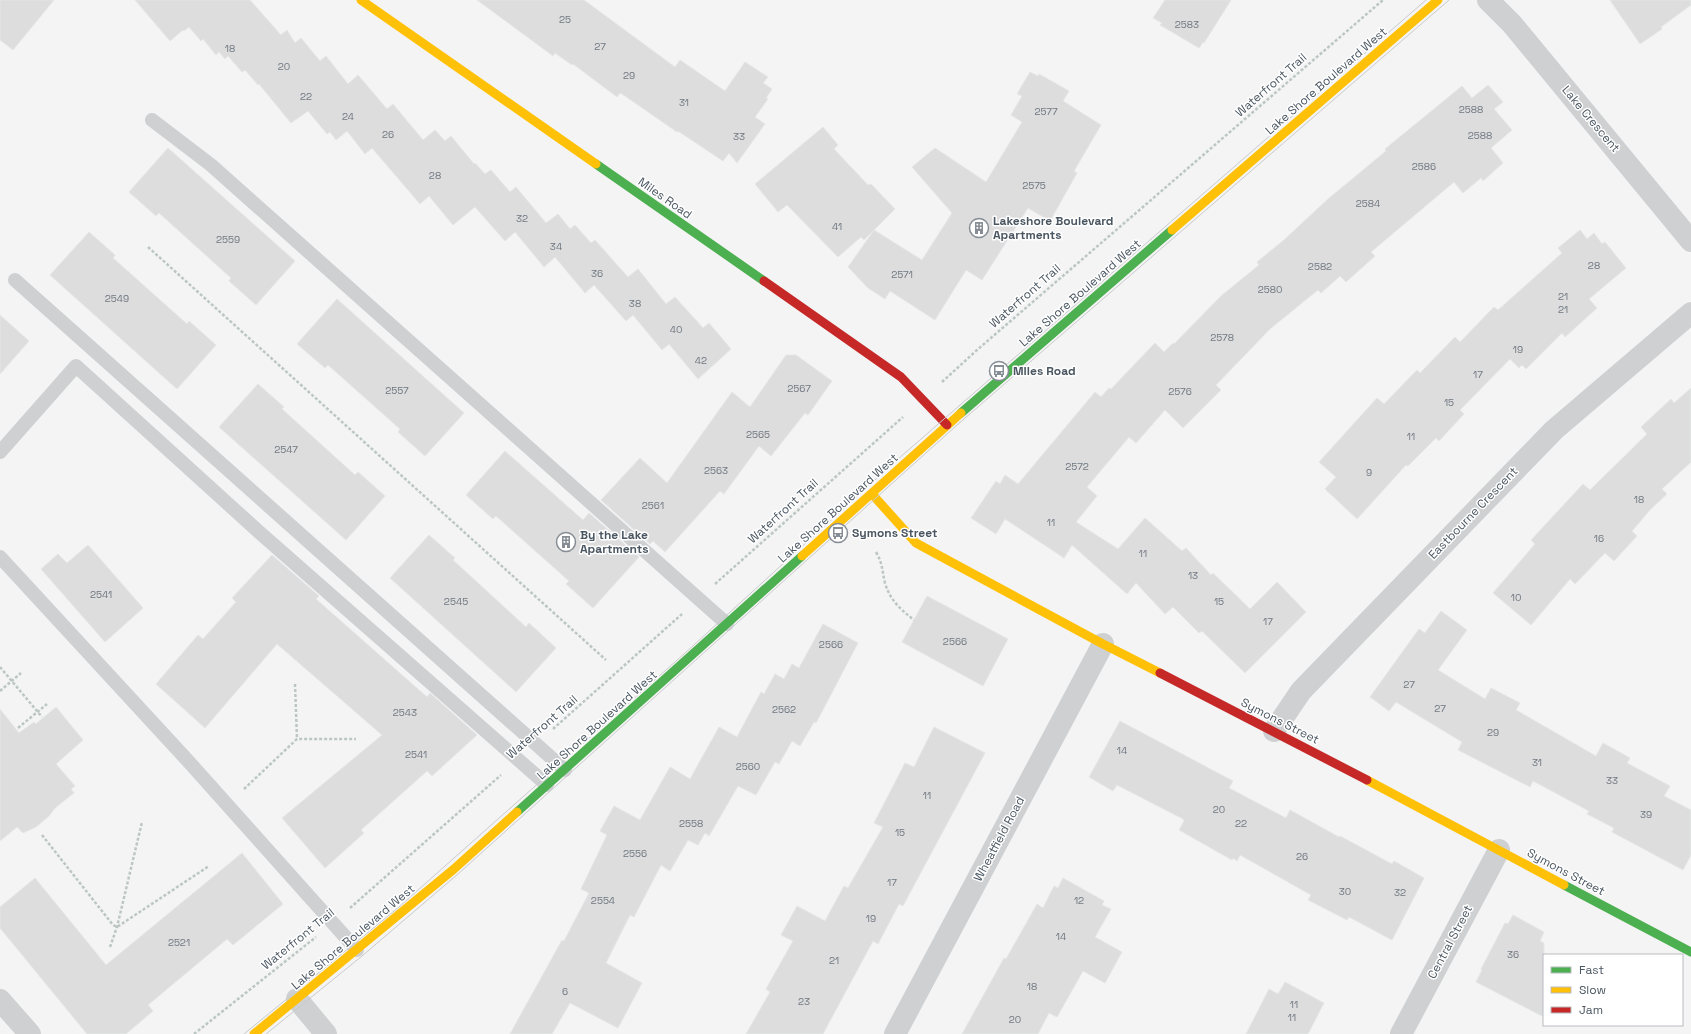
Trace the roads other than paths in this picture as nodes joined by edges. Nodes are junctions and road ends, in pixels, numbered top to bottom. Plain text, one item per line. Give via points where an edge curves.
1 (360, 0) edge
2 (1438, 0) edge
3 (1488, 0) edge
4 (152, 120) dead end
5 (1691, 241) edge
6 (15, 280) dead end
7 (1691, 313) edge
8 (947, 425) junction
9 (0, 452) edge
10 (872, 494) junction
11 (0, 557) edge
12 (727, 624) junction
13 (1103, 644) junction
14 (1274, 731) junction
15 (565, 770) junction
16 (547, 785) junction
17 (1499, 850) junction
18 (357, 950) junction
19 (1691, 952) edge
20 (297, 999) junction
21 (0, 1000) edge
22 (30, 1034) edge
23 (254, 1034) edge
24 (326, 1034) edge
25 (895, 1034) edge
26 (1401, 1034) edge

1 - 8 street, Miles Road via 901,377
2 - 8 street, Lake Shore Boulevard West
3 - 5 street, Lake Crescent via 1512,24
4 - 12 lane via 211,165
6 - 15 lane
7 - 14 street, Eastbourne Crescent via 1554,430 1301,691
8 - 10 street, Lake Shore Boulevard West
9 - 16 lane via 76,366 259,532
10 - 12 street, Lake Shore Boulevard West
10 - 13 street, Symons Street via 916,543
11 - 18 lane
12 - 15 street, Lake Shore Boulevard West
13 - 14 street, Symons Street
13 - 25 street, Wheatfield Road
14 - 17 street, Symons Street
15 - 16 street, Lake Shore Boulevard West
16 - 18 street, Lake Shore Boulevard West via 454,869
17 - 19 street, Symons Street
17 - 26 street, Central Street
18 - 20 street, Lake Shore Boulevard West
20 - 23 street, Lake Shore Boulevard West
20 - 24 street
21 - 22 street

